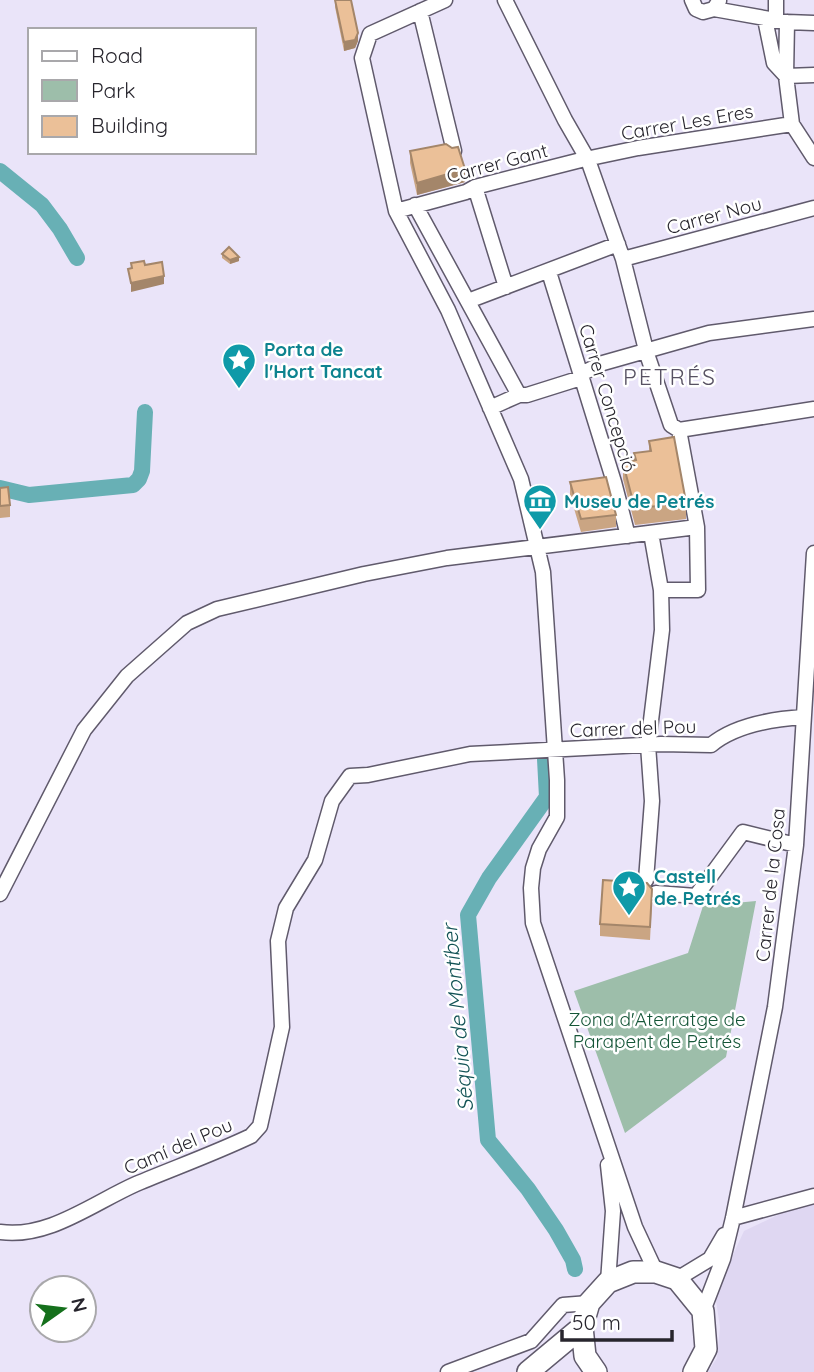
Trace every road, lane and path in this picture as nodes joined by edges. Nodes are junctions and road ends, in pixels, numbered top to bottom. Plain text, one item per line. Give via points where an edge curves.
1 (445, 0) edge
2 (505, 0) edge
3 (689, 0) edge
4 (776, 0) edge
5 (717, 4) edge
6 (420, 11) junction
7 (776, 21) junction
8 (814, 23) edge
9 (814, 75) edge
10 (786, 76) junction
11 (792, 124) junction
12 (454, 151) edge
13 (814, 158) edge
14 (588, 160) junction
15 (475, 187) junction
16 (415, 205) junction
17 (814, 208) edge
18 (396, 211) junction
19 (618, 244) junction
20 (623, 259) junction
21 (549, 272) junction
22 (506, 287) junction
23 (468, 301) junction
24 (814, 319) edge
25 (646, 350) junction
26 (581, 377) junction
27 (519, 395) junction
28 (490, 408) junction
29 (814, 409) edge
30 (679, 430) junction
31 (697, 527) junction
32 (651, 533) junction
33 (628, 536) junction
34 (538, 546) junction
35 (814, 553) edge
36 (661, 590) junction
37 (803, 717) junction
38 (648, 745) junction
39 (808, 745) edge
40 (555, 750) junction
41 (796, 845) junction
42 (646, 880) edge
43 (656, 893) dead end
44 (0, 894) edge
45 (605, 1139) junction
46 (814, 1196) edge
47 (733, 1218) junction
48 (0, 1232) edge
49 (656, 1272) junction
50 (677, 1279) junction
51 (608, 1282) junction
52 (589, 1303) junction
53 (703, 1311) junction
54 (582, 1327) junction
55 (448, 1372) edge
56 (528, 1372) edge
57 (596, 1372) edge
58 (694, 1372) edge

1 - 6 street
2 - 14 street
3 - 5 street via 700,11 708,12
4 - 7 street
5 - 7 street
6 - 12 street
6 - 18 street via 370,34 362,58
7 - 8 street
7 - 10 street
7 - 10 street via 774,63
9 - 10 street
10 - 11 street
11 - 13 street
11 - 14 street, Carrer Les Eres
14 - 15 street, Carrer Gant
14 - 19 street
15 - 16 street, Carrer Gant
15 - 22 street
16 - 18 street, Carrer Gant
16 - 23 street
17 - 20 street, Carrer Nou
18 - 28 street via 448,310
19 - 20 street
19 - 21 street
20 - 25 street
21 - 22 street
21 - 26 street, Carrer Concepció
22 - 23 street
23 - 27 street
24 - 25 street via 709,333
25 - 26 street via 603,363
25 - 30 street via 671,425
26 - 27 street
26 - 33 street, Carrer Concepció
27 - 28 street
28 - 34 street via 521,479
29 - 30 street
30 - 31 street
31 - 32 street
31 - 36 street via 698,590
32 - 33 street
32 - 36 street
33 - 34 street
34 - 40 street
34 - 44 street via 364,573 217,609 187,623 127,677 84,730
35 - 37 street, Carrer de la Cosa
36 - 38 street via 662,630
37 - 38 street, Carrer del Pou via 774,719 711,745
37 - 39 street, Carrer de la Cosa
38 - 40 street, Carrer del Pou
38 - 42 street via 652,801
39 - 41 street, Carrer de la Cosa
40 - 45 street via 557,817 533,868 533,923
40 - 48 street, Camí del Pou via 470,754 349,776 332,801 315,860 286,908 278,941 282,1027 260,1126 251,1136 53,1224 19,1235
41 - 43 street via 743,832 696,895
41 - 47 street, Carrer de la Cosa via 775,1007
45 - 49 street
45 - 51 street via 613,1211
46 - 47 street
47 - 50 street, Carrer de la Cosa via 710,1259
47 - 53 street, Carrer de la Cosa
49 - 50 main road
49 - 51 main road via 633,1272
50 - 53 main road
51 - 52 main road
52 - 54 main road
52 - 55 street via 563,1305 531,1340
53 - 58 main road via 706,1349
54 - 56 main road
54 - 57 main road via 586,1356

